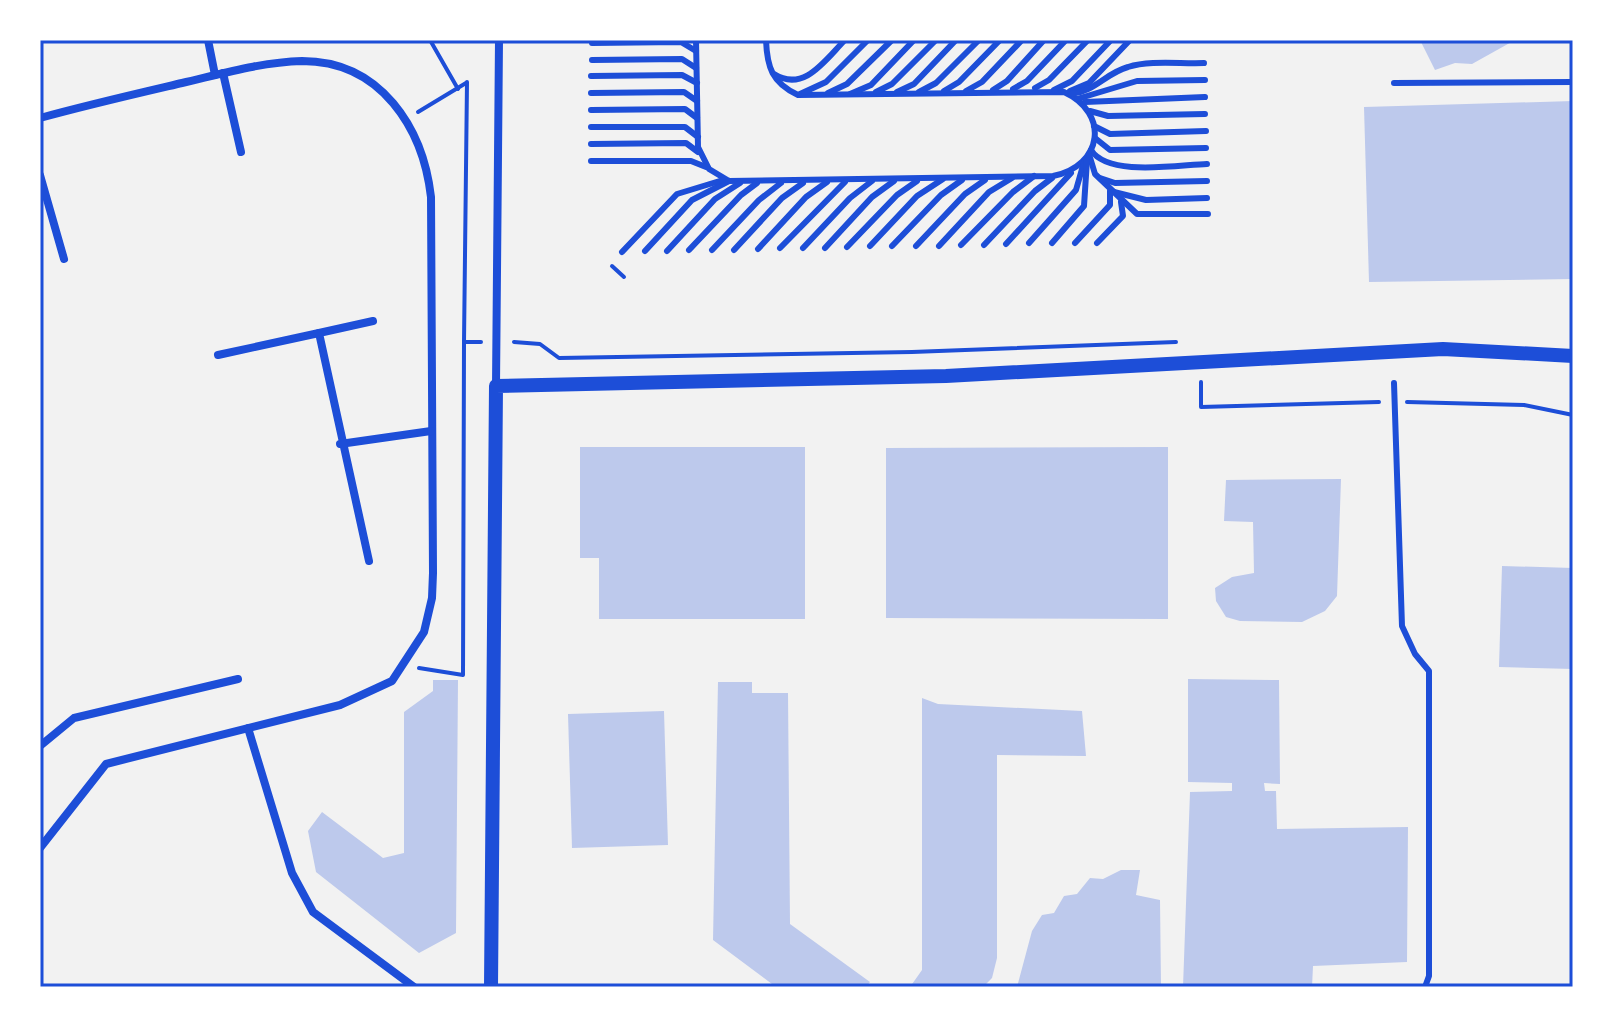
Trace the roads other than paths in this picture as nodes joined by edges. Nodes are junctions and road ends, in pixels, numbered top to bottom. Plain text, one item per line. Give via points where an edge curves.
1 (208, 40) edge
2 (499, 40) edge
3 (696, 40) edge
4 (766, 40) edge
5 (845, 40) edge
6 (868, 40) edge
7 (892, 40) edge
8 (914, 40) edge
9 (936, 40) edge
10 (956, 40) edge
11 (979, 40) edge
12 (1000, 40) edge
13 (1022, 40) edge
14 (1044, 40) edge
15 (1066, 40) edge
16 (1088, 40) edge
17 (1111, 40) edge
18 (1130, 40) edge
19 (592, 43) dead end
20 (696, 51) junction
21 (592, 60) dead end
22 (1204, 63) dead end
23 (696, 68) junction
24 (771, 72) junction
25 (219, 74) junction
26 (591, 76) dead end
27 (1205, 80) dead end
28 (1573, 82) edge
29 (697, 83) junction
30 (1394, 83) dead end
31 (1026, 91) junction
32 (1051, 91) junction
33 (982, 92) junction
34 (1006, 92) junction
35 (591, 93) dead end
36 (936, 93) junction
37 (959, 93) junction
38 (1066, 93) junction
39 (890, 94) junction
40 (913, 94) junction
41 (798, 95) junction
42 (845, 95) junction
43 (869, 95) junction
44 (819, 96) junction
45 (1205, 97) dead end
46 (1078, 100) junction
47 (697, 101) junction
48 (591, 110) dead end
49 (1087, 110) junction
50 (1205, 114) dead end
51 (40, 118) edge
52 (697, 119) junction
53 (1094, 126) junction
54 (591, 127) dead end
55 (1206, 131) dead end
56 (698, 137) junction
57 (1095, 138) junction
58 (591, 144) dead end
59 (1206, 148) dead end
60 (241, 152) dead end
61 (700, 154) junction
62 (1088, 156) junction
63 (591, 161) dead end
64 (1207, 164) dead end
65 (1076, 168) junction
66 (709, 169) junction
67 (1095, 174) junction
68 (40, 175) edge
69 (1057, 175) junction
70 (1015, 176) junction
71 (1035, 176) junction
72 (991, 177) junction
73 (945, 178) junction
74 (967, 178) junction
75 (896, 179) junction
76 (921, 179) junction
77 (727, 180) junction
78 (848, 180) junction
79 (875, 180) junction
80 (807, 181) junction
81 (828, 181) junction
82 (1207, 181) dead end
83 (783, 182) junction
84 (741, 183) junction
85 (758, 183) junction
86 (1110, 191) junction
87 (1207, 198) dead end
88 (1121, 201) junction
89 (1208, 214) dead end
90 (1029, 243) dead end
91 (1052, 243) dead end
92 (1075, 243) dead end
93 (1097, 243) dead end
94 (1006, 244) dead end
95 (961, 245) dead end
96 (984, 245) dead end
97 (870, 246) dead end
98 (892, 246) dead end
99 (916, 246) dead end
100 (939, 246) dead end
101 (847, 247) dead end
102 (780, 248) dead end
103 (803, 248) dead end
104 (825, 248) dead end
105 (758, 249) dead end
106 (689, 250) dead end
107 (712, 250) dead end
108 (734, 250) dead end
109 (645, 251) dead end
110 (667, 251) dead end
111 (622, 252) dead end
112 (64, 259) dead end
113 (373, 321) dead end
114 (319, 333) junction
115 (218, 355) dead end
116 (1573, 356) edge
117 (1394, 383) dead end
118 (496, 386) junction
119 (431, 431) junction
120 (340, 444) junction
121 (369, 561) dead end
122 (238, 679) dead end
123 (248, 728) junction
124 (40, 746) edge
125 (43, 838) edge
126 (40, 848) edge
127 (414, 987) edge
128 (491, 987) edge
129 (1425, 987) edge

1 - 25 street
2 - 118 street
3 - 20 lane
4 - 24 lane
5 - 24 lane via 798,81
6 - 41 lane via 826,82
7 - 44 lane via 847,84
8 - 42 lane via 871,85
9 - 43 lane via 892,84
10 - 39 lane via 914,84
11 - 40 lane via 936,83
12 - 36 lane via 959,82
13 - 37 lane via 982,82
14 - 33 lane via 1007,81
15 - 34 lane via 1027,81
16 - 31 lane via 1049,80
17 - 32 lane via 1072,81
18 - 38 lane via 1089,83
19 - 20 lane via 681,42
20 - 23 lane
21 - 23 lane via 682,59
22 - 38 lane via 1135,65 1085,92
23 - 29 lane
24 - 41 lane via 777,83
25 - 51 street
25 - 60 street
25 - 119 street via 306,61 341,69 384,92 406,119 422,150 431,197
26 - 29 lane via 682,75
27 - 46 lane via 1137,81
28 - 30 lane
29 - 47 lane
31 - 32 lane
31 - 34 lane
32 - 38 lane
33 - 34 lane
33 - 37 lane
35 - 47 lane via 684,92
36 - 37 lane
36 - 40 lane
38 - 46 lane
39 - 40 lane
39 - 43 lane
41 - 44 lane
42 - 43 lane
42 - 44 lane
45 - 46 lane
46 - 49 lane
47 - 52 lane
48 - 52 lane via 685,109
49 - 50 lane via 1108,116
49 - 53 lane
52 - 56 lane
53 - 55 lane via 1110,134
53 - 57 lane
54 - 56 lane via 685,127
56 - 61 lane
57 - 59 lane via 1110,150
57 - 62 lane
58 - 61 lane via 686,143
61 - 66 lane
62 - 64 lane via 1113,167
62 - 65 lane
62 - 67 lane
62 - 90 lane via 1076,190
62 - 91 lane via 1084,206
63 - 66 lane via 691,161
65 - 69 lane
65 - 94 lane
66 - 77 lane
67 - 82 lane via 1115,183
67 - 86 lane
68 - 112 street
69 - 71 lane
69 - 96 lane
70 - 71 lane
70 - 72 lane
70 - 100 lane via 989,192
71 - 95 lane
72 - 74 lane
72 - 99 lane via 965,194
73 - 74 lane
73 - 76 lane
73 - 97 lane via 917,196
74 - 98 lane via 941,195
75 - 76 lane
75 - 79 lane
75 - 104 lane
76 - 101 lane via 897,195
77 - 84 lane
77 - 109 lane via 692,200
77 - 111 lane via 677,194
78 - 79 lane
78 - 81 lane
78 - 102 lane
79 - 103 lane via 850,198
80 - 81 lane
80 - 83 lane
80 - 108 lane via 782,198
81 - 105 lane
83 - 85 lane
83 - 107 lane
84 - 85 lane
84 - 110 lane via 715,199
85 - 106 lane
86 - 87 lane via 1146,200
86 - 88 lane
86 - 92 lane via 1110,205
88 - 89 lane via 1147,216
88 - 93 lane via 1123,216
113 - 114 street
114 - 115 street
114 - 120 street
116 - 118 street via 1443,349 946,376
117 - 129 lane via 1402,626 1429,671
118 - 128 street
119 - 120 street
119 - 123 street via 432,598 424,632 405,666 392,681 359,698
120 - 121 street
122 - 124 street via 74,718
123 - 125 street via 106,764
123 - 127 street via 292,873 313,912
125 - 126 street

